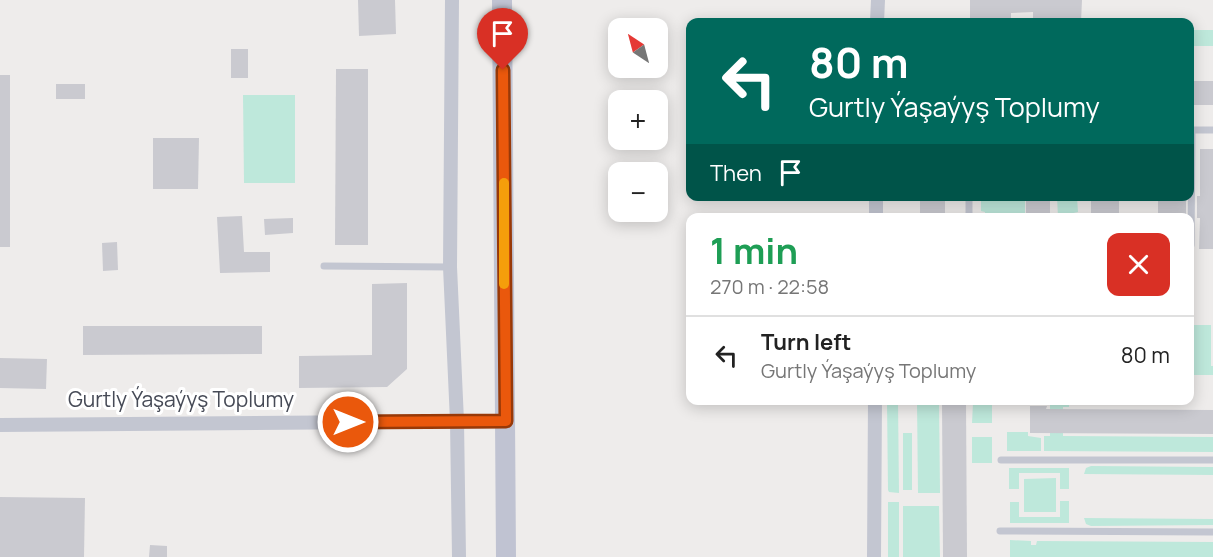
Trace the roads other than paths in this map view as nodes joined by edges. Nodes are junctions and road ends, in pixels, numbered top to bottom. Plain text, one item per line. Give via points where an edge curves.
1 (452, 0) edge
2 (502, 0) edge
3 (878, 0) edge
4 (877, 18) edge
5 (1194, 130) edge
6 (1213, 130) edge
7 (324, 266) dead end
8 (450, 267) junction
9 (875, 405) edge
10 (457, 421) junction
11 (506, 421) junction
12 (0, 425) edge
13 (1001, 460) dead end
14 (1213, 460) edge
15 (1000, 531) dead end
16 (1213, 532) edge
17 (459, 557) edge
18 (506, 557) edge
19 (874, 557) edge

1 - 8 street
2 - 11 street
3 - 4 street
5 - 6 lane
7 - 8 lane
8 - 10 street
9 - 19 street
10 - 11 street, Gurtly Ýaşaýyş Toplumy
10 - 12 street, Gurtly Ýaşaýyş Toplumy
10 - 17 street
11 - 18 street
13 - 14 lane
15 - 16 lane

